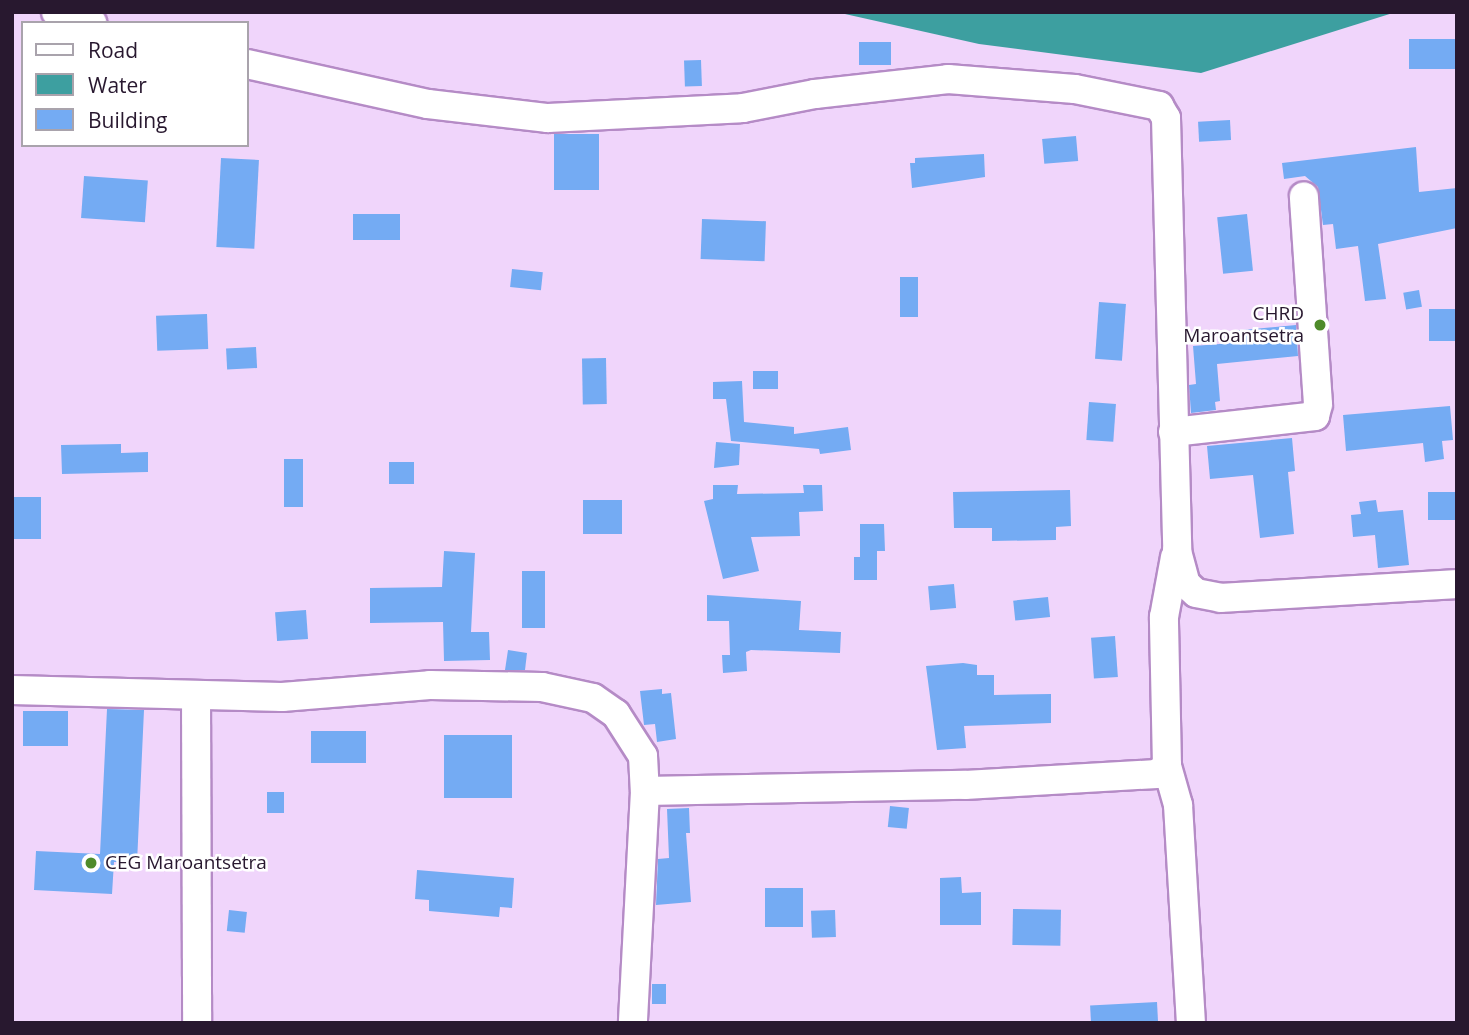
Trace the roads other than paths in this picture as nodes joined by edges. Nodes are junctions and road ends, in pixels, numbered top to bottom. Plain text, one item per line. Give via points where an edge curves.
1 (56, 12) edge
2 (85, 21) edge
3 (248, 64) edge
4 (1304, 196) dead end
5 (1173, 432) junction
6 (1177, 551) junction
7 (1457, 584) edge
8 (12, 690) edge
9 (196, 697) junction
10 (1167, 766) junction
11 (645, 790) junction
12 (197, 1023) edge
13 (633, 1023) edge
14 (1191, 1023) edge

1 - 2 street
3 - 5 street via 428,104 548,118 743,108 815,94 948,79 1075,89 1149,101 1159,106 1166,118
4 - 5 street via 1318,404 1315,416
5 - 6 street
6 - 7 street via 1186,584 1196,593 1221,598
6 - 10 street via 1164,617
8 - 9 street
9 - 11 street via 316,696 430,685 569,689 616,714 632,733 643,756
9 - 12 street
10 - 11 street via 1136,778
10 - 14 street via 1178,805
11 - 13 street

